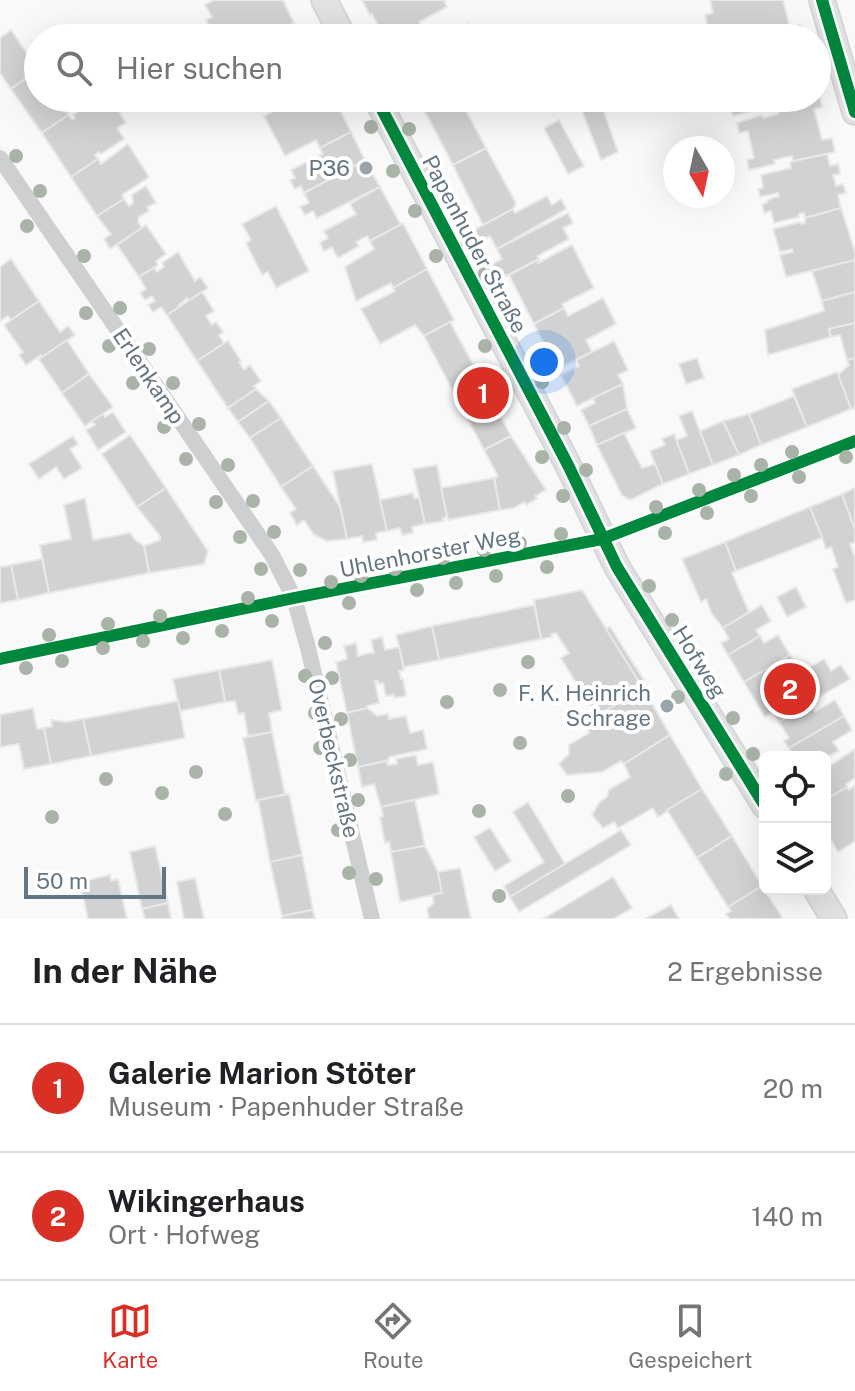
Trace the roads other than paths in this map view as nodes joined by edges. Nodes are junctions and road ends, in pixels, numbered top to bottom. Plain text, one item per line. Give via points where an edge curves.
1 (324, 0) edge
2 (822, 0) edge
3 (337, 24) edge
4 (829, 24) edge
5 (831, 31) edge
6 (383, 112) edge
7 (855, 112) edge
8 (0, 158) edge
9 (855, 441) edge
10 (602, 539) junction
11 (294, 598) junction
12 (0, 659) edge
13 (759, 796) edge
14 (820, 895) edge
15 (372, 919) edge
16 (834, 919) edge

1 - 3 street
2 - 4 street
5 - 7 street
6 - 10 street, Papenhuder Straße
8 - 11 street, Erlenkamp via 272,555
9 - 10 street, Uhlenhorster Weg
10 - 11 street, Uhlenhorster Weg
10 - 13 street, Hofweg
11 - 12 street, Uhlenhorster Weg
11 - 15 street, Overbeckstraße
14 - 16 street

